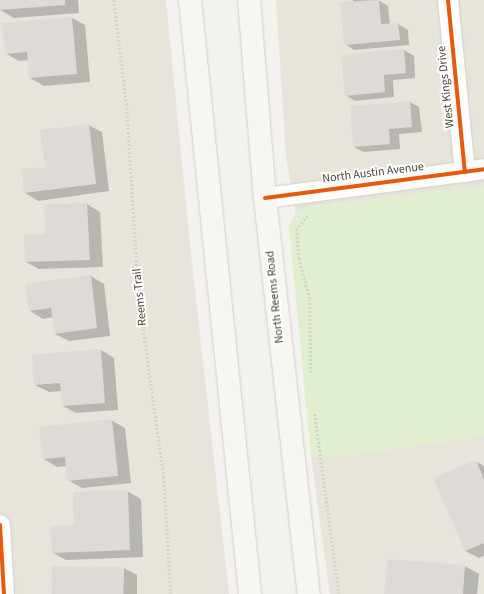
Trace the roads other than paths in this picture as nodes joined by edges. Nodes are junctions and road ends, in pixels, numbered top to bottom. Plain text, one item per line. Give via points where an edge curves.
1 (190, 0) edge
2 (249, 0) edge
3 (448, 0) edge
4 (484, 169) edge
5 (465, 172) junction
6 (264, 198) junction
7 (0, 525) edge
8 (4, 594) edge
9 (250, 594) edge
10 (309, 594) edge

1 - 9 main road
2 - 6 main road, North Reems Road
3 - 5 street, West Kings Drive
4 - 5 street, North Austin Avenue
5 - 6 street, North Austin Avenue
6 - 10 main road, North Reems Road
7 - 8 street

